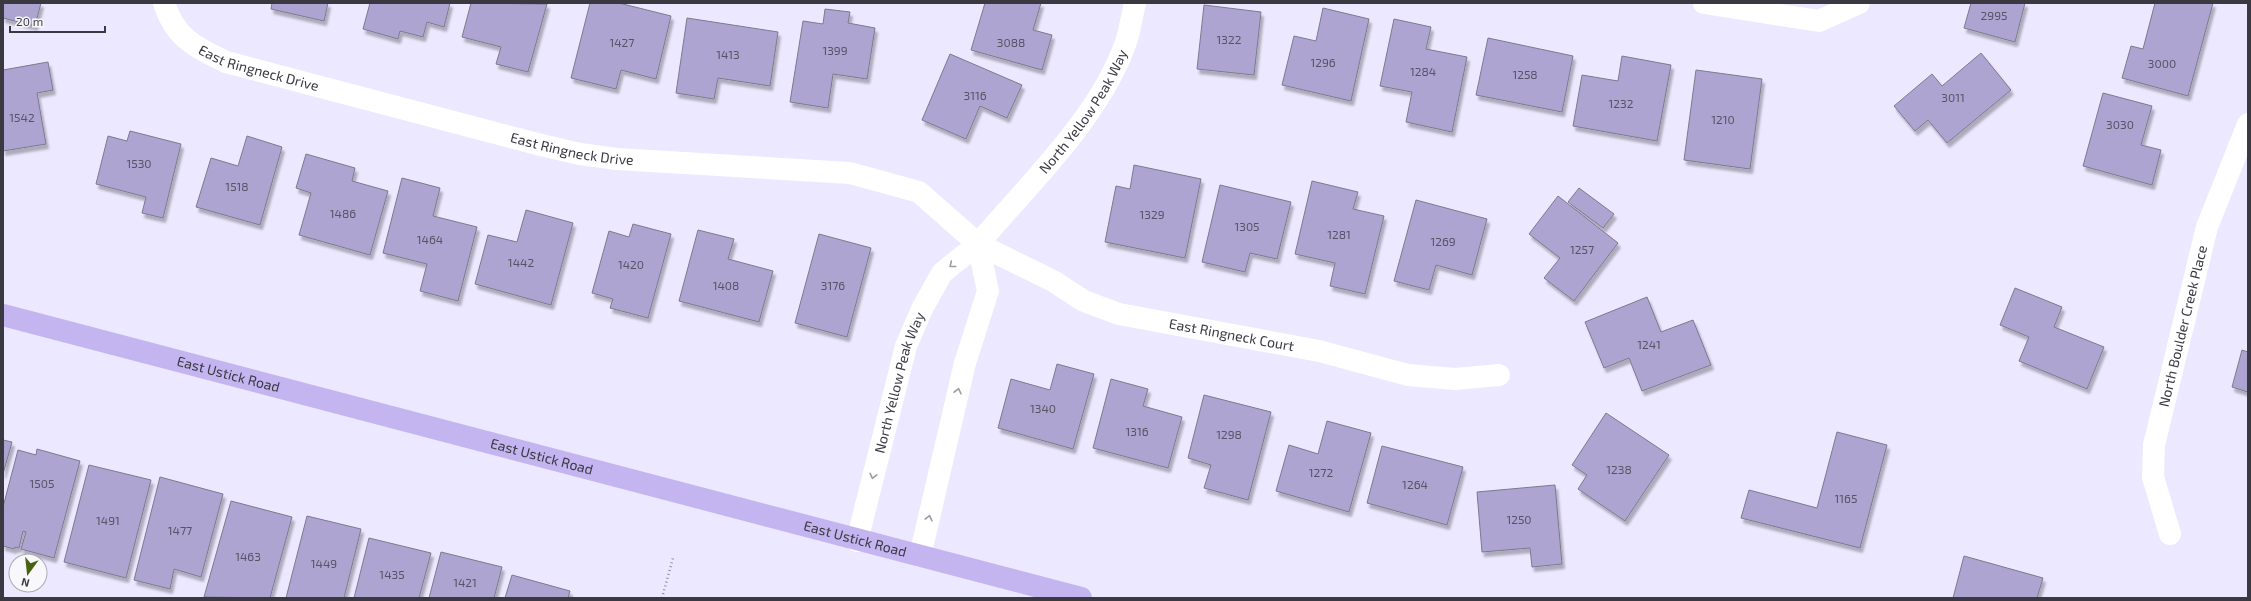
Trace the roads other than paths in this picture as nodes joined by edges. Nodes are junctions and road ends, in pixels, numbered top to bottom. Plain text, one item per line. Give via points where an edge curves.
1 (1135, 3) edge
2 (1704, 3) edge
3 (1859, 3) edge
4 (166, 11) edge
5 (2248, 124) edge
6 (978, 244) junction
7 (3, 315) edge
8 (1499, 375) dead end
9 (2170, 534) dead end
10 (857, 540) junction
11 (920, 556) junction
12 (1081, 598) edge

1 - 6 street, North Yellow Peak Way via 1126,41 1112,76 1093,107
2 - 3 street via 1819,21
4 - 6 street, East Ringneck Drive via 194,47 226,62 545,146 617,159 850,173 919,192
5 - 9 street, North Boulder Creek Place via 2207,227 2154,445 2153,477
6 - 8 street, East Ringneck Court via 1053,281 1084,301 1119,314 1319,351 1408,375 1455,379
6 -> 10 street, North Yellow Peak Way via 942,273 922,308 906,346
11 -> 6 street via 965,363 988,291
7 - 10 main road, East Ustick Road
10 - 11 main road, East Ustick Road
11 - 12 main road, East Ustick Road

